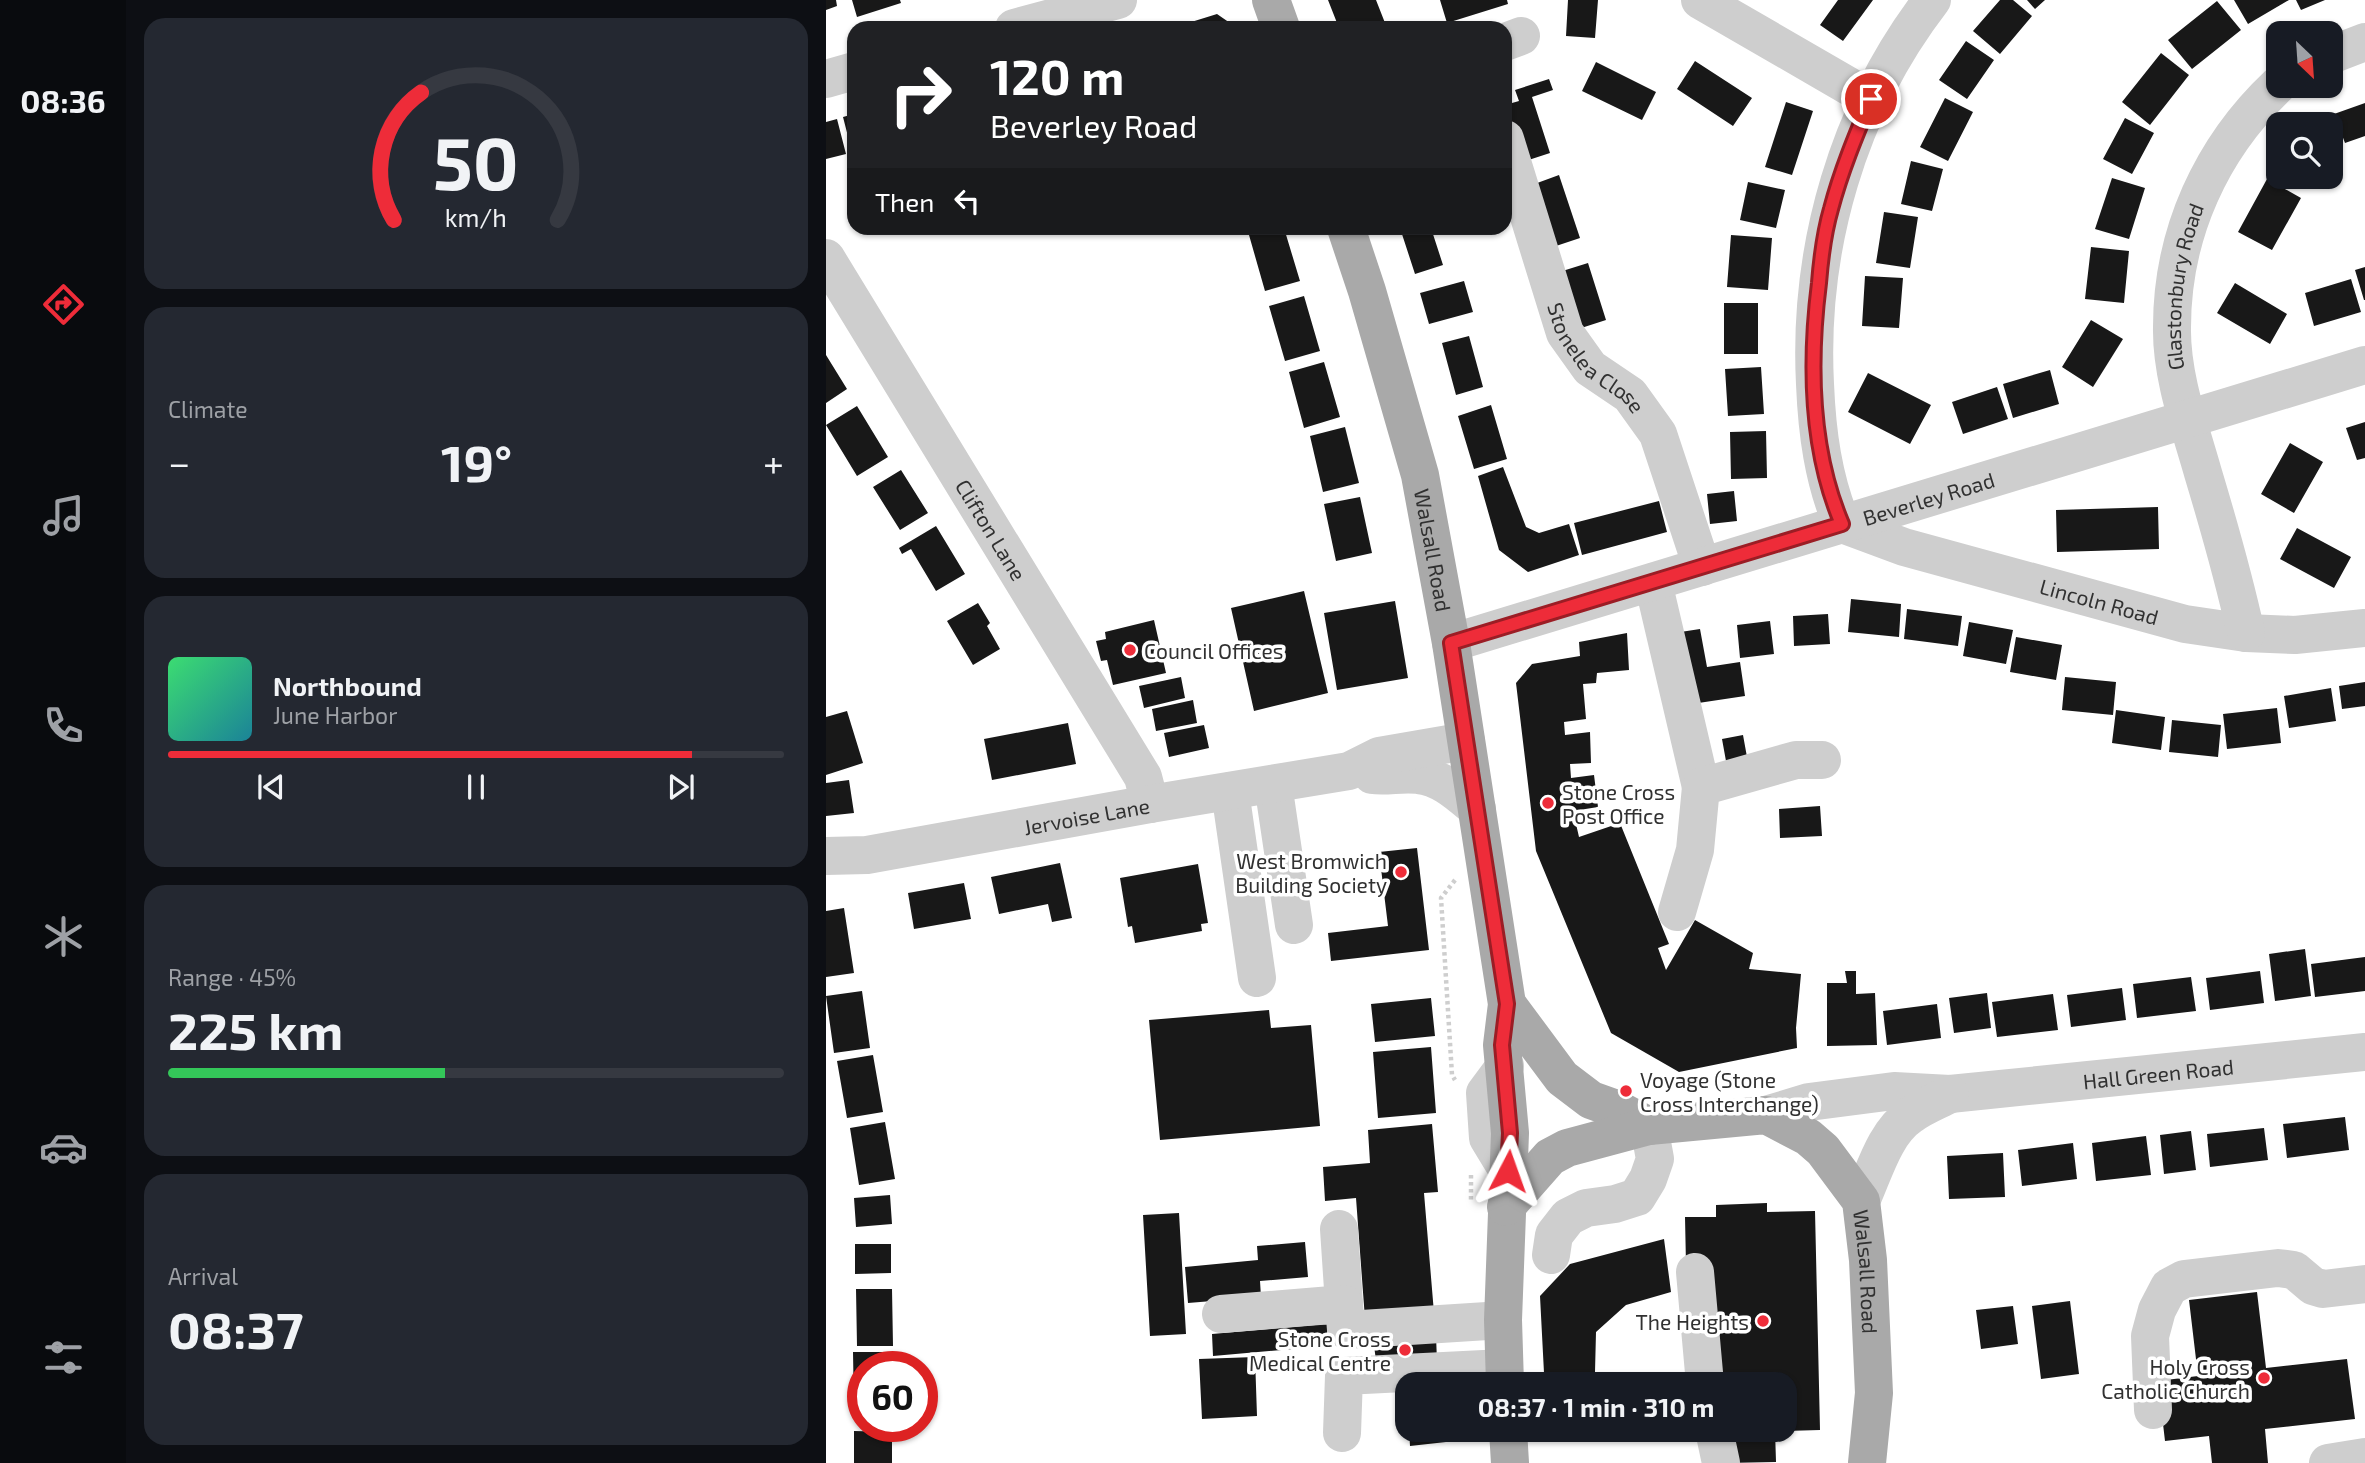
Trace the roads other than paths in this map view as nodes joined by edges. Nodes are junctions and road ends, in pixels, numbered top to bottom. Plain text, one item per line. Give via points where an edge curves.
1 (1118, 0) edge
2 (1271, 0) edge
3 (1700, 0) edge
4 (1932, 0) edge
5 (1040, 21) edge
6 (1278, 21) edge
7 (2365, 42) edge
8 (2343, 50) edge
9 (847, 73) edge
10 (826, 79) edge
11 (2266, 98) edge
12 (1871, 99) junction
13 (1512, 162) edge
14 (1348, 235) edge
15 (826, 258) edge
16 (2365, 365) edge
17 (2188, 420) junction
18 (1842, 524) junction
19 (1702, 566) junction
20 (1653, 582) junction
21 (2365, 628) edge
22 (2246, 633) junction
23 (1451, 643) junction
24 (1466, 741) junction
25 (1822, 760) dead end
26 (1349, 771) junction
27 (1273, 784) junction
28 (1701, 787) junction
29 (1230, 791) junction
30 (1150, 804) junction
31 (1476, 808) junction
32 (826, 856) edge
33 (1677, 912) dead end
34 (1294, 925) dead end
35 (1257, 978) dead end
36 (1507, 1004) junction
37 (2365, 1052) edge
38 (1950, 1094) junction
39 (1766, 1115) junction
40 (1649, 1126) junction
41 (1489, 1190) junction
42 (1861, 1201) junction
43 (1339, 1229) dead end
44 (1552, 1255) dead end
45 (1695, 1272) dead end
46 (2364, 1291) edge
47 (1344, 1304) junction
48 (1221, 1314) dead end
49 (1503, 1320) junction
50 (1505, 1372) edge
51 (1704, 1372) edge
52 (1395, 1376) edge
53 (2153, 1410) dead end
54 (1342, 1433) dead end
55 (1509, 1442) edge
56 (1717, 1442) edge
57 (2365, 1457) edge
58 (1510, 1463) edge
59 (1721, 1463) edge
60 (1867, 1463) edge
61 (2328, 1463) edge

1 - 5 street
2 - 6 main road
3 - 12 street
4 - 12 street
7 - 8 street
9 - 10 street
11 - 17 street, Glastonbury Road via 2213,165 2185,236 2171,328
12 - 18 street via 1830,211 1815,313 1819,436 1830,492
13 - 19 street, Stonelea Close via 1565,333 1590,368 1630,395 1658,434
14 - 23 main road, Walsall Road via 1420,475
15 - 30 street, Clifton Lane via 1143,777
16 - 17 street, Beverley Road
17 - 18 street, Beverley Road
17 - 22 street, Glastonbury Road
18 - 19 street, Beverley Road
18 - 22 street, Lincoln Road via 1904,547 2173,620
19 - 20 street, Beverley Road
20 - 23 street, Beverley Road
20 - 28 street
21 - 22 street, Lincoln Road via 2295,635
23 - 24 main road, Walsall Road
24 - 26 street, Jervoise Lane via 1379,756
24 - 31 main road, Walsall Road
25 - 28 street via 1796,760
26 - 27 street, Jervoise Lane
26 - 31 street, Jervoise Lane via 1433,778
27 - 29 street, Jervoise Lane
27 - 34 street
28 - 33 street via 1695,850
29 - 30 street, Jervoise Lane
29 - 35 street
30 - 32 street, Jervoise Lane via 867,855
31 - 36 main road, Walsall Road
36 - 40 main road, Walsall Road via 1562,1078 1591,1100
36 - 41 main road, Walsall Road via 1502,1045 1510,1133
37 - 38 street, Hall Green Road
38 - 39 street, Hall Green Road via 1894,1091 1809,1102
38 - 42 street, Hall Green Road via 1909,1115 1898,1128
39 - 40 main road
39 - 42 main road, Walsall Road via 1823,1150
40 - 41 main road via 1567,1148
40 - 44 street via 1655,1159 1637,1197 1586,1208 1568,1217 1555,1235
41 - 49 main road, Walsall Road
42 - 60 main road, Walsall Road via 1872,1311 1874,1393
43 - 47 street
45 - 51 street
46 - 53 street via 2323,1289 2294,1270 2278,1268 2184,1279 2169,1287 2150,1336
47 - 48 street
47 - 49 street via 1346,1330
49 - 50 main road, Walsall Road
52 - 54 street via 1344,1376
55 - 58 main road
56 - 59 street
57 - 61 street

